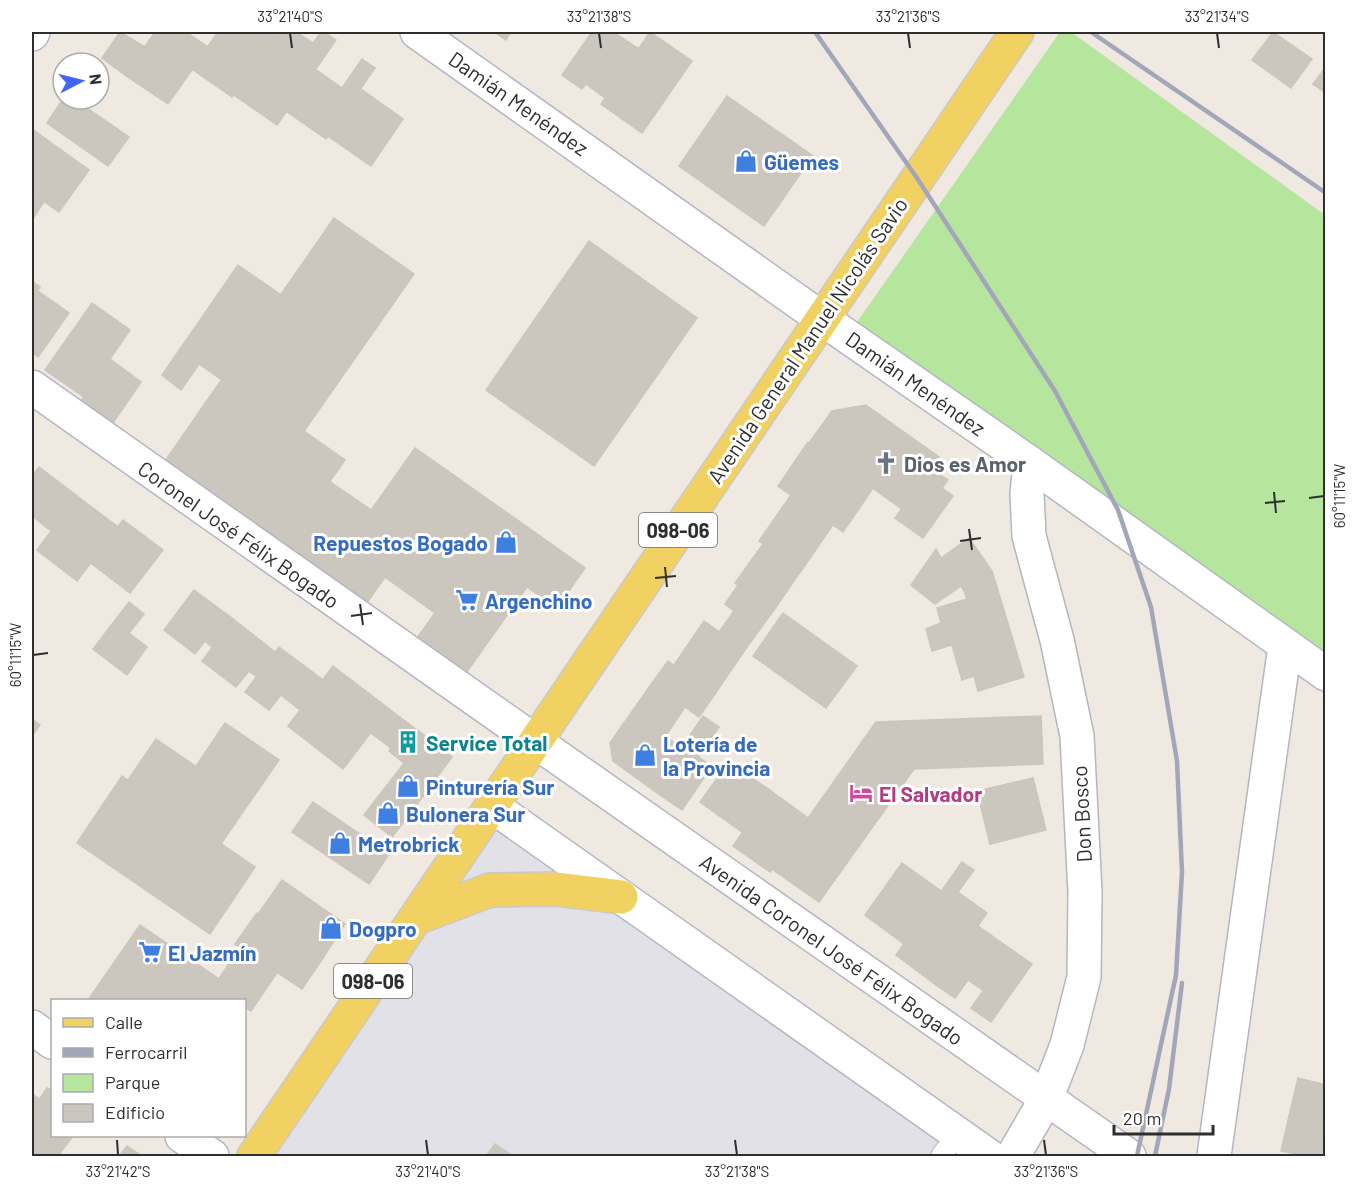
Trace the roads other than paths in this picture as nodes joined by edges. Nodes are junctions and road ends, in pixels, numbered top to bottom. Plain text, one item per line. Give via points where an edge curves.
1 (417, 32) edge
2 (1017, 32) edge
3 (821, 318) junction
4 (32, 387) edge
5 (1030, 463) junction
6 (1285, 646) junction
7 (1326, 674) edge
8 (536, 742) junction
9 (492, 806) junction
10 (621, 897) junction
11 (416, 918) junction
12 (32, 1027) edge
13 (51, 1041) edge
14 (1046, 1099) junction
15 (184, 1137) edge
16 (949, 1145) edge
17 (212, 1156) edge
18 (254, 1156) edge
19 (989, 1156) edge
20 (1013, 1156) edge
21 (1129, 1156) edge
22 (1214, 1156) edge

1 - 3 street, Damián Menéndez
2 - 3 main road, Avenida General Manuel Nicolás Savio
3 - 5 street, Damián Menéndez
3 - 8 main road, Avenida General Manuel Nicolás Savio / 098-06
4 - 8 street, Coronel José Félix Bogado
5 - 6 street, Damián Menéndez
5 - 14 street, Don Bosco via 1029,536 1077,736 1085,892 1084,977 1067,1045
6 - 7 street, Damián Menéndez
6 - 22 street
8 - 9 main road, Avenida General Manuel Nicolás Savio
8 - 14 street, Avenida Coronel José Félix Bogado
9 - 10 street
9 - 11 main road, Avenida General Manuel Nicolás Savio / 098-06
10 - 11 main road via 555,889 490,890
10 - 16 street
11 - 18 main road, Avenida General Manuel Nicolás Savio / 098-06
12 - 13 street
14 - 20 street, Don Bosco
14 - 21 street, Avenida Coronel José Félix Bogado
15 - 17 street
16 - 19 street

